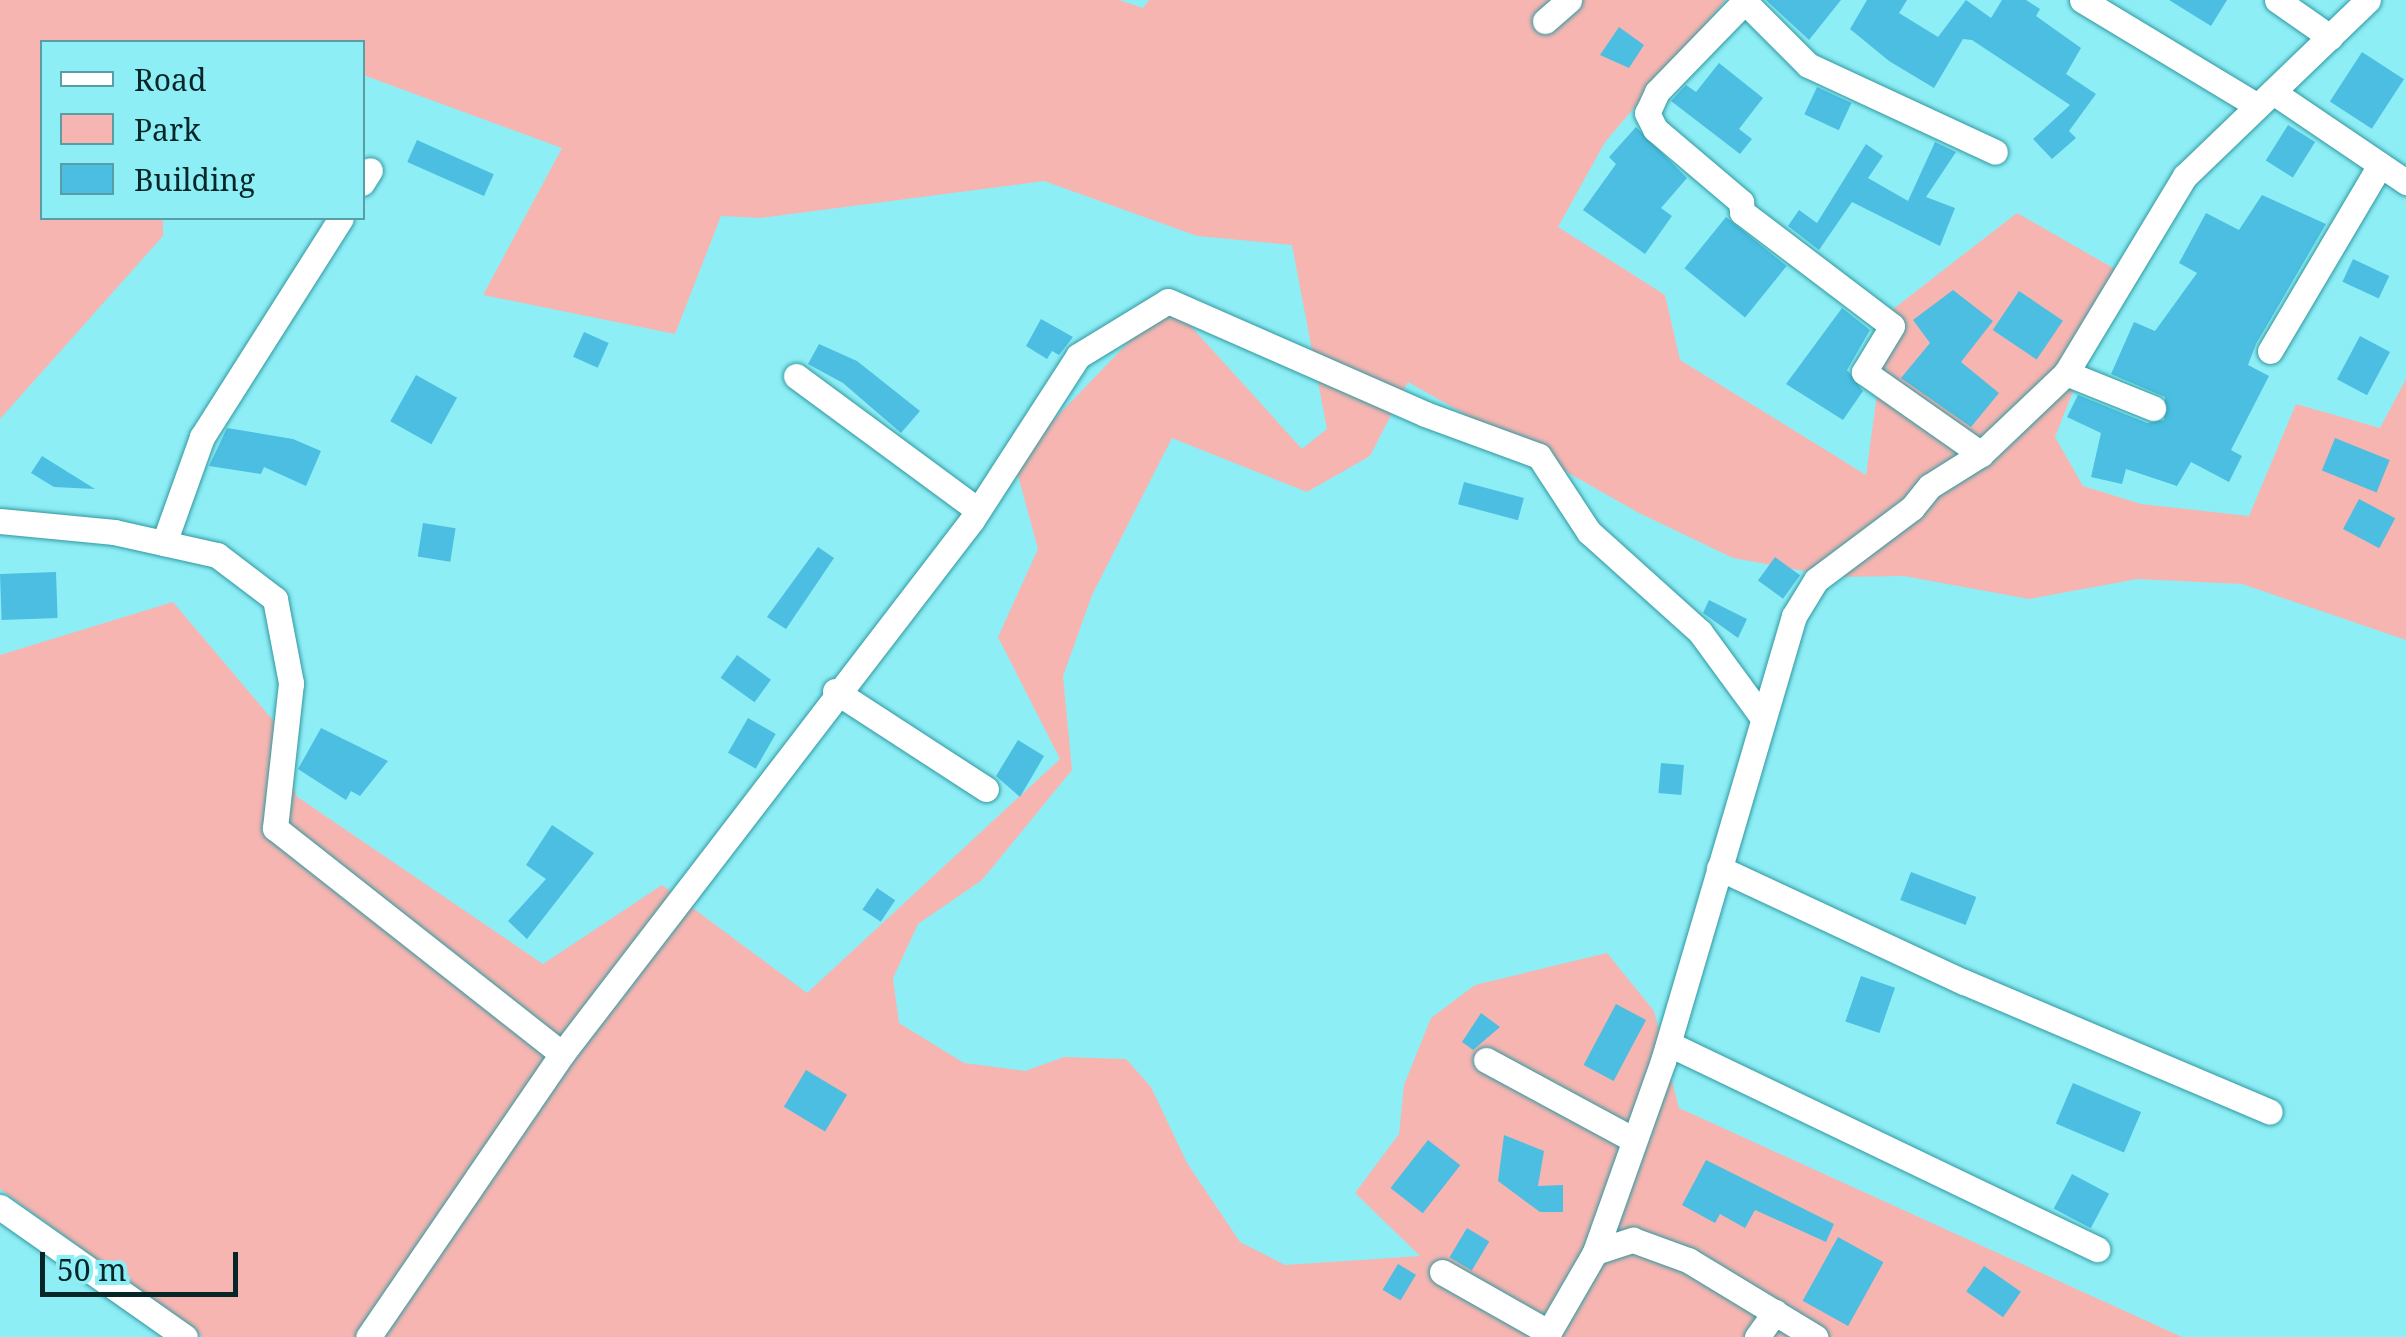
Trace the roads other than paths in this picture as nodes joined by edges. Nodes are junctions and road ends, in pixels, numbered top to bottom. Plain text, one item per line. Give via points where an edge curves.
1 (1569, 0) edge
2 (2082, 0) edge
3 (2276, 0) edge
4 (2368, 0) edge
5 (1745, 1) edge
6 (1546, 21) dead end
7 (2330, 37) junction
8 (2264, 98) junction
9 (1995, 152) dead end
10 (2380, 165) junction
11 (2406, 182) edge
12 (340, 220) edge
13 (2270, 351) dead end
14 (2066, 374) junction
15 (796, 376) dead end
16 (2153, 408) dead end
17 (1981, 454) junction
18 (978, 510) junction
19 (0, 522) edge
20 (164, 543) junction
21 (835, 691) junction
22 (1760, 714) junction
23 (986, 789) dead end
24 (1719, 868) junction
25 (1669, 1044) junction
26 (562, 1054) junction
27 (1486, 1060) dead end
28 (2270, 1112) dead end
29 (1634, 1140) junction
30 (0, 1207) edge
31 (2097, 1249) dead end
32 (1595, 1252) junction
33 (1442, 1272) dead end
34 (1775, 1312) junction
35 (1547, 1335) edge
36 (185, 1337) edge
37 (368, 1337) edge
38 (1756, 1337) edge
39 (1814, 1337) edge

1 - 6 street
2 - 8 street
3 - 7 street
4 - 7 street
5 - 9 street via 1808,65
5 - 17 street via 1657,92 1647,113 1656,129 1741,202 1742,212 1892,326 1864,372
7 - 8 street
8 - 10 street
8 - 14 street via 2175,191
10 - 11 street
10 - 13 street
12 - 20 street via 202,437
14 - 16 street
14 - 17 street
15 - 18 street
17 - 22 street via 1930,486 1912,508 1816,580 1794,616
18 - 21 street
18 - 22 street via 1078,356 1168,301 1425,414 1539,456 1588,532 1700,632
19 - 20 street
20 - 26 street via 217,555 274,599 290,684 275,828
21 - 23 street
21 - 26 street via 700,881
22 - 24 street
24 - 25 street
24 - 28 street via 1964,982
25 - 29 street
25 - 31 street
26 - 37 street
27 - 29 street
29 - 32 street
30 - 36 street
32 - 34 street via 1633,1240
32 - 35 street
33 - 35 street
34 - 38 street
34 - 39 street

